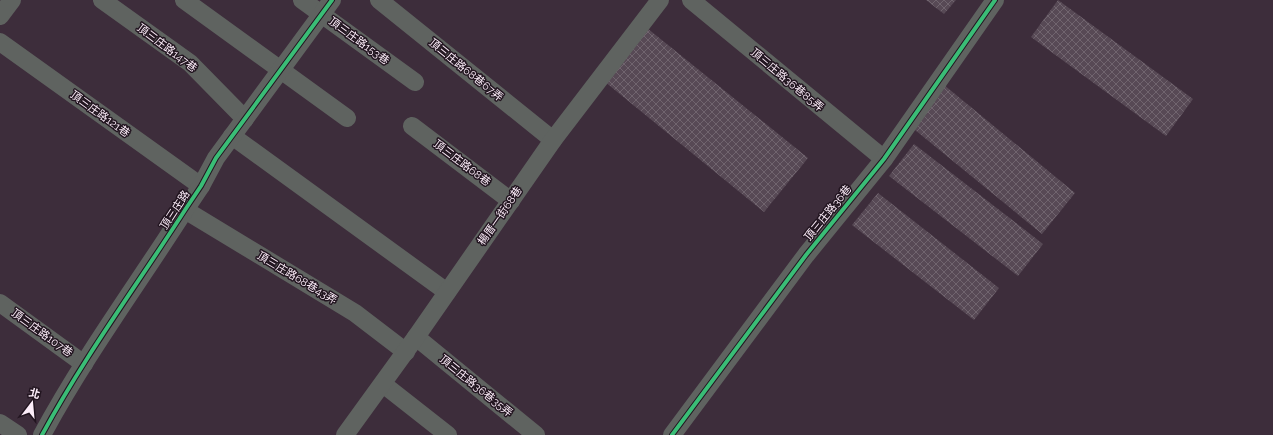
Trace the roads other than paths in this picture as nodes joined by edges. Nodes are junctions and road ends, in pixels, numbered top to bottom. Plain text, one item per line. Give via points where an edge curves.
1 (12, 0) edge
2 (102, 0) edge
3 (184, 0) edge
4 (302, 0) edge
5 (379, 0) edge
6 (660, 0) edge
7 (691, 0) edge
8 (995, 0) edge
9 (327, 7) edge
10 (0, 16) edge
11 (0, 42) edge
12 (280, 70) junction
13 (415, 82) dead end
14 (347, 118) dead end
15 (245, 119) junction
16 (412, 126) dead end
17 (232, 136) junction
18 (554, 140) junction
19 (884, 159) junction
20 (201, 186) junction
21 (511, 201) junction
22 (185, 210) junction
23 (447, 292) junction
24 (0, 303) edge
25 (416, 337) junction
26 (406, 352) junction
27 (84, 364) junction
28 (383, 384) junction
29 (0, 422) edge
30 (18, 435) edge
31 (42, 435) edge
32 (345, 435) edge
33 (448, 435) edge
34 (536, 435) edge
35 (672, 435) edge

1 - 10 street
2 - 15 street, 頂三庄路147巷 via 190,63
3 - 12 street
4 - 9 street, 頂三庄路153巷
5 - 18 street, 頂三庄路68巷67弄
6 - 18 street, 楊厝一街68巷
7 - 19 street, 頂三庄路36巷85弄
8 - 19 street, 頂三庄路36巷
9 - 12 street, 頂三庄路
9 - 13 street, 頂三庄路153巷
11 - 20 street, 頂三庄路121巷
12 - 14 street
12 - 15 street, 頂三庄路
15 - 17 street, 頂三庄路
16 - 21 street, 頂三庄路68巷
17 - 20 street, 頂三庄路 via 216,158
17 - 23 street
18 - 21 street, 楊厝一街68巷
19 - 35 street, 頂三庄路36巷 via 806,255
20 - 22 street, 頂三庄路
21 - 23 street, 楊厝一街68巷
22 - 26 street, 頂三庄路68巷43弄 via 355,313
22 - 27 street, 頂三庄路
23 - 25 street, 楊厝一街68巷
24 - 27 street, 頂三庄路107巷
25 - 26 street, 楊厝一街68巷
25 - 34 street, 頂三庄路36巷35弄
26 - 28 street, 楊厝一街68巷
27 - 31 street, 頂三庄路
28 - 32 street, 楊厝一街68巷
28 - 33 street
29 - 30 street

